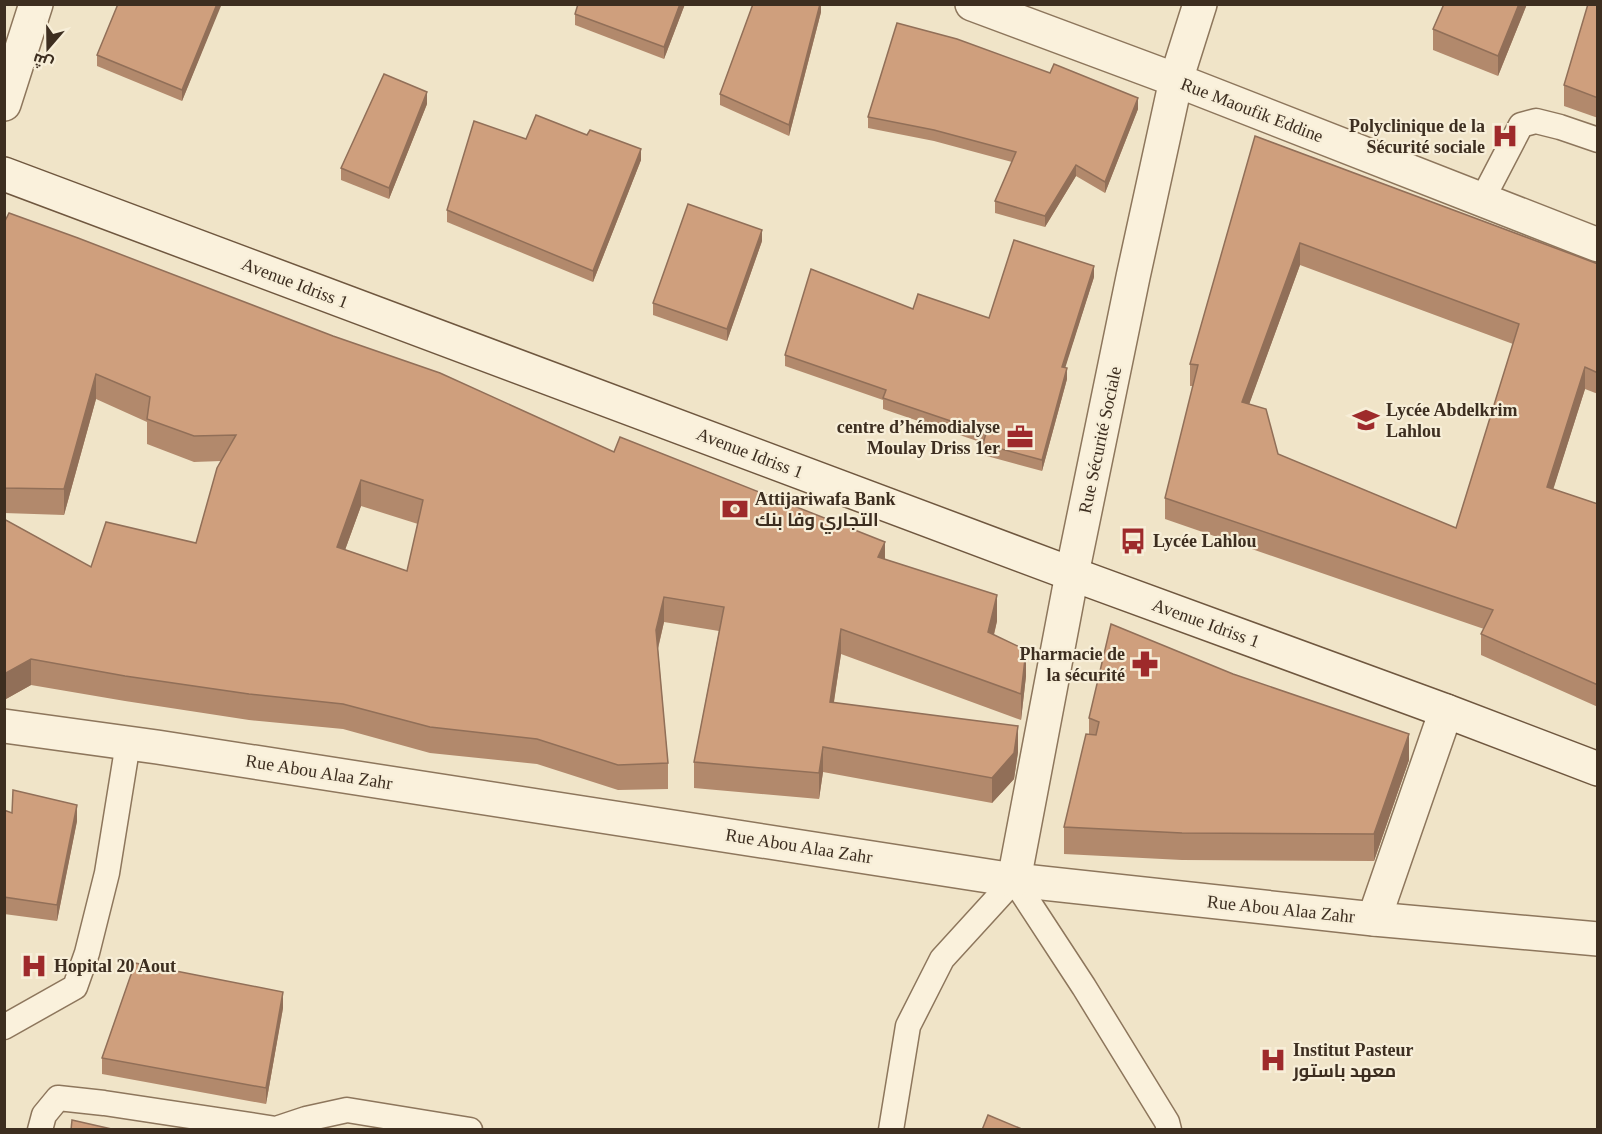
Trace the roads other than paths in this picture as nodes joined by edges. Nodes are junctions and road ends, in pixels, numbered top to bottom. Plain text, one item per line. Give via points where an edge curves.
1 (36, 4) edge
2 (972, 4) edge
3 (1200, 4) edge
4 (1176, 80) junction
5 (4, 104) edge
6 (1598, 140) edge
7 (4, 174) edge
8 (1482, 200) junction
9 (1598, 245) edge
10 (1072, 574) junction
11 (1446, 711) junction
12 (4, 726) edge
13 (128, 743) junction
14 (1598, 770) edge
15 (1014, 880) junction
16 (1374, 919) junction
17 (1598, 939) edge
18 (4, 1028) edge
19 (40, 1130) edge
20 (470, 1130) edge
21 (891, 1130) edge
22 (1169, 1130) edge

1 - 5 street
2 - 4 street, Rue Maoufik Eddine
3 - 4 street, Rue Sécurité Sociale
4 - 8 street, Rue Maoufik Eddine
4 - 10 street, Rue Sécurité Sociale
6 - 8 lane via 1536,121 1521,125
7 - 10 street, Avenue Idriss 1
8 - 9 street, Rue Maoufik Eddine
10 - 11 street, Avenue Idriss 1
10 - 15 street, Rue Sécurité Sociale
11 - 14 street, Avenue Idriss 1
11 - 16 street
12 - 13 street, Rue Abou Alaa Zahr
13 - 15 street, Rue Abou Alaa Zahr
13 - 18 lane via 107,873 75,987
15 - 16 street, Rue Abou Alaa Zahr
15 - 21 lane via 942,959 912,1016
15 - 22 lane via 1084,987
16 - 17 street, Rue Abou Alaa Zahr
19 - 20 lane via 44,1114 58,1098 276,1129 347,1110

